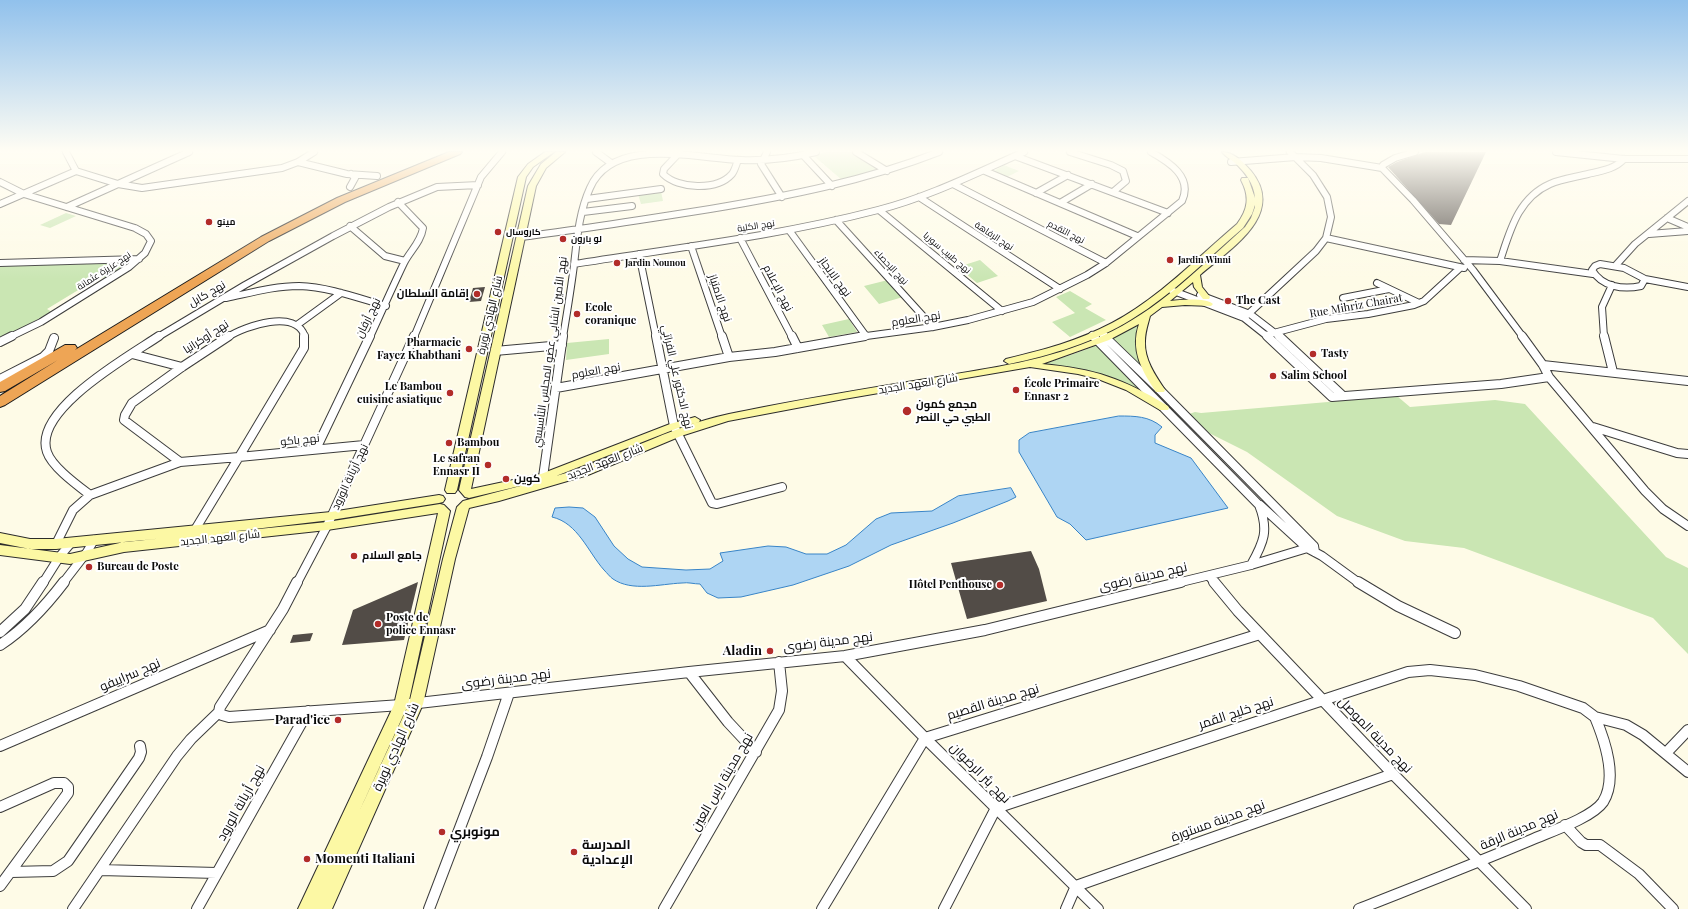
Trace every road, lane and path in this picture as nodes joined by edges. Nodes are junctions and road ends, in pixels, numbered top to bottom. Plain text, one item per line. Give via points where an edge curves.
1 (23, 194) edge
2 (25, 194) edge
3 (95, 194) edge
4 (334, 194) edge
5 (342, 194) edge
6 (355, 194) edge
7 (418, 194) edge
8 (474, 194) edge
9 (518, 194) edge
10 (530, 194) edge
11 (589, 194) edge
12 (621, 194) edge
13 (780, 194) edge
14 (794, 194) edge
15 (926, 194) edge
16 (974, 194) edge
17 (1039, 194) edge
18 (1074, 194) edge
19 (1119, 194) edge
20 (1185, 194) edge
21 (1251, 194) edge
22 (1260, 194) edge
23 (1325, 194) edge
24 (1408, 194) edge
25 (1534, 194) edge
26 (782, 197) junction
27 (919, 197) junction
28 (587, 199) junction
29 (1688, 201) edge
30 (398, 202) junction
31 (1060, 203) junction
32 (0, 204) edge
33 (632, 206) dead end
34 (67, 207) junction
35 (879, 210) junction
36 (583, 212) junction
37 (1168, 213) junction
38 (1667, 218) junction
39 (836, 220) junction
40 (350, 226) junction
41 (1688, 227) edge
42 (577, 230) junction
43 (789, 230) junction
44 (1688, 231) edge
45 (1648, 234) junction
46 (1137, 236) junction
47 (521, 237) junction
48 (740, 238) junction
49 (1326, 238) junction
50 (691, 246) junction
51 (639, 254) junction
52 (139, 260) junction
53 (218, 260) junction
54 (1464, 260) junction
55 (405, 261) junction
56 (1500, 261) junction
57 (0, 263) edge
58 (1106, 263) junction
59 (574, 264) junction
60 (1616, 266) junction
61 (1460, 268) junction
62 (207, 270) junction
63 (1473, 270) junction
64 (1593, 274) junction
65 (1196, 275) junction
66 (1644, 279) junction
67 (1377, 283) dead end
68 (1612, 285) junction
69 (1688, 287) edge
70 (1174, 288) junction
71 (1060, 289) junction
72 (1390, 289) junction
73 (341, 293) junction
74 (1343, 298) dead end
75 (218, 300) junction
76 (1207, 300) junction
77 (1419, 303) junction
78 (1160, 305) junction
79 (386, 306) junction
80 (1002, 311) junction
81 (1146, 314) junction
82 (1247, 316) junction
83 (297, 324) junction
84 (933, 327) junction
85 (1275, 333) junction
86 (1266, 335) junction
87 (866, 336) junction
88 (1099, 337) junction
89 (54, 338) dead end
90 (0, 342) edge
91 (89, 345) junction
92 (562, 345) junction
93 (798, 348) junction
94 (496, 351) junction
95 (132, 354) junction
96 (729, 357) junction
97 (1027, 365) junction
98 (1544, 365) junction
99 (182, 367) junction
100 (663, 369) junction
101 (1613, 372) junction
102 (1549, 377) junction
103 (0, 379) edge
104 (1688, 381) edge
105 (0, 388) edge
106 (556, 388) junction
107 (1160, 390) junction
108 (0, 395) edge
109 (1343, 396) junction
110 (0, 402) edge
111 (0, 408) edge
112 (1164, 408) junction
113 (1592, 427) junction
114 (676, 430) junction
115 (364, 445) junction
116 (316, 449) junction
117 (1688, 454) edge
118 (238, 457) junction
119 (180, 462) junction
120 (543, 477) junction
121 (782, 486) dead end
122 (451, 490) junction
123 (90, 495) junction
124 (466, 499) junction
125 (1259, 505) junction
126 (441, 506) junction
127 (329, 521) junction
128 (1688, 526) edge
129 (191, 536) junction
130 (0, 538) edge
131 (94, 540) junction
132 (71, 543) junction
133 (56, 544) junction
134 (1312, 549) junction
135 (0, 550) edge
136 (84, 556) junction
137 (57, 559) junction
138 (1251, 565) junction
139 (1209, 576) junction
140 (270, 630) junction
141 (0, 632) edge
142 (1455, 633) dead end
143 (1260, 634) junction
144 (0, 645) edge
145 (845, 656) junction
146 (779, 662) junction
147 (689, 672) junction
148 (509, 693) junction
149 (1322, 700) junction
150 (416, 704) junction
151 (401, 705) junction
152 (308, 711) junction
153 (219, 712) junction
154 (1595, 717) junction
155 (1688, 730) edge
156 (925, 738) junction
157 (0, 746) edge
158 (140, 746) dead end
159 (756, 752) junction
160 (1666, 753) junction
161 (1688, 772) edge
162 (1393, 774) junction
163 (0, 807) edge
164 (996, 808) junction
165 (1565, 825) junction
166 (1478, 862) junction
167 (100, 870) junction
168 (11, 872) junction
169 (217, 873) junction
170 (0, 886) edge
171 (1076, 886) junction
172 (73, 909) edge
173 (198, 909) edge
174 (306, 909) edge
175 (323, 909) edge
176 (429, 909) edge
177 (664, 909) edge
178 (822, 909) edge
179 (944, 909) edge
180 (1066, 909) edge
181 (1098, 909) edge
182 (1359, 909) edge
183 (1526, 909) edge
184 (1673, 909) edge

1 - 32 street
2 - 34 street, نهج عزيزة عثمانة
3 - 34 street
4 - 53 highway via 274,223
5 - 53 highway via 256,237
6 - 62 highway via 328,206
7 - 30 street, نهج كابل
8 - 115 street, نهج أريانة الورود via 411,344
9 - 122 main road, شارع الهادي نويرة
10 - 47 main road, شارع الهادي نويرة
11 - 28 street, نهج الأمين الشابي عضو المجلس التأسيسي
12 - 28 street
13 - 26 street
14 - 26 street
15 - 27 street, نهج الكلية
16 - 58 street, نهج التقدم
17 - 31 street
18 - 31 street
19 - 37 street
20 - 37 street, نهج العلوم
21 - 70 main road, شارع العهد الجديد via 1252,202 1248,214 1240,226
22 - 65 main road, شارع العهد الجديد via 1257,218
23 - 49 street via 1331,217
24 - 54 street
25 - 56 street via 1515,217
26 - 42 street
27 - 35 street, نهج الكلية
27 - 71 street, نهج الرفاهة
28 - 36 street, نهج الأمين الشابي عضو المجلس التأسيسي
29 - 38 street
30 - 40 street, نهج كابل
30 - 55 street, نهج أرفان via 423,228 422,235
31 - 46 street
33 - 36 street
34 - 52 street, نهج عزيزة عثمانة via 144,232 151,241
35 - 39 street, نهج الكلية
35 - 80 street, نهج طبيب سوريا
36 - 42 street, نهج الأمين الشابي عضو المجلس التأسيسي
37 - 46 street, نهج العلوم
38 - 41 street
38 - 45 street
39 - 43 street, نهج الكلية
39 - 84 street, نهج الإحصاء
40 - 55 street via 385,256
40 - 75 street, نهج كابل
42 - 47 street
42 - 59 street, نهج الأمين الشابي عضو المجلس التأسيسي
43 - 48 street, نهج الكلية
43 - 87 street, نهج الإنجاز
44 - 45 street
45 - 60 street via 1624,253
46 - 58 street, نهج العلوم
47 - 94 main road, شارع الهادي نويرة
48 - 50 street, نهج الكلية
48 - 93 street, نهج الإعلام
49 - 61 street
49 - 82 street via 1316,251
50 - 51 street, نهج الكلية
50 - 96 street, نهج الامتياز
51 - 59 street, نهج الكلية
51 - 100 street, نهج الدكتور علي الفراتي
52 - 57 street
52 - 90 street, نهج عزيزة عثمانة via 41,322
53 - 62 highway
54 - 56 street
54 - 63 street
55 - 79 street, نهج أرفان
56 - 64 street
58 - 71 street, نهج العلوم
59 - 92 street, نهج الأمين الشابي عضو المجلس التأسيسي
60 - 64 street via 1595,266
60 - 66 street via 1634,272
61 - 63 street
61 - 77 street, Rue Mihriz Chairat
62 - 91 highway
62 - 105 highway via 146,300
62 - 111 highway via 154,312
63 - 98 street
64 - 68 street
65 - 70 main road, شارع العهد الجديد
65 - 76 main road via 1198,287
66 - 68 street via 1641,286 1634,288
66 - 69 street
67 - 72 street
68 - 101 street via 1602,307 1602,320
70 - 76 street
70 - 78 main road, شارع العهد الجديد
70 - 88 main road, شارع العهد الجديد
71 - 80 street, نهج العلوم via 1033,302
72 - 74 street
72 - 77 street
73 - 75 street via 292,286
73 - 79 street
73 - 83 street
75 - 95 street, نهج كابل
76 - 78 main road
76 - 82 street
77 - 85 street, Rue Mihriz Chairat via 1395,310 1326,319
78 - 81 main road, شارع العهد الجديد
79 - 116 street, نهج أرفان
80 - 84 street, نهج العلوم
81 - 88 main road, شارع العهد الجديد
81 - 107 main road via 1141,332 1141,351 1148,373
82 - 85 street
82 - 86 street
83 - 99 street, نهج أوكرانيا via 278,322 238,330
83 - 118 street via 304,333 304,348
84 - 87 street, نهج العلوم
85 - 86 street, Rue Mihriz Chairat
85 - 109 street
86 - 109 street via 1332,397
87 - 93 street, نهج العلوم
88 - 97 main road, شارع العهد الجديد
88 - 107 street
88 - 112 street
88 - 114 main road, شارع العهد الجديد via 1022,359 736,408
89 - 103 street via 49,351 43,357
91 - 108 highway
91 - 110 highway
92 - 94 street
92 - 106 street, نهج الأمين الشابي عضو المجلس التأسيسي
93 - 96 street, نهج العلوم
94 - 124 main road, شارع الهادي نويرة
95 - 99 street
95 - 123 street, نهج كابل via 73,398 60,411 49,431 46,451 51,459
96 - 100 street, نهج العلوم
97 - 112 main road via 1092,374 1139,392
97 - 114 main road, شارع العهد الجديد via 756,412
98 - 101 street
98 - 102 street
99 - 119 street, نهج أوكرانيا via 132,403 124,420
100 - 106 street, نهج العلوم
100 - 114 street, نهج الدكتور علي الفراتي
101 - 104 street
102 - 109 street via 1501,384
102 - 113 street
106 - 120 street, نهج الأمين الشابي عضو المجلس التأسيسي
107 - 134 street
112 - 125 street
113 - 117 street via 1677,453
113 - 128 street via 1645,492 1663,509
114 - 120 main road, شارع العهد الجديد
114 - 121 street, نهج الدكتور علي الفراتي via 712,503 717,504
114 - 124 main road, شارع العهد الجديد via 584,472 500,497
115 - 116 street, نهج باكو
115 - 127 street, نهج أريانة الورود
116 - 118 street, نهج باكو
118 - 119 street
118 - 129 street
119 - 123 street
120 - 124 main road, شارع العهد الجديد
122 - 124 main road via 458,489
122 - 126 main road
123 - 133 street via 73,510
124 - 126 main road, شارع العهد الجديد via 456,510
124 - 150 main road, شارع الهادي نويرة via 449,559
125 - 134 street
125 - 138 street via 1265,523 1264,535
126 - 127 main road, شارع العهد الجديد
126 - 151 main road, شارع الهادي نويرة
127 - 129 main road, شارع العهد الجديد
127 - 140 street, نهج أريانة الورود
129 - 131 main road, شارع العهد الجديد
129 - 136 main road, شارع العهد الجديد
130 - 133 main road, شارع العهد الجديد via 30,544
131 - 132 main road, شارع العهد الجديد
131 - 136 street
132 - 133 main road, شارع العهد الجديد
132 - 137 street
134 - 138 street, نهج مدينة رضوى
134 - 142 street via 1388,602
135 - 137 main road, شارع العهد الجديد
136 - 137 main road, شارع العهد الجديد
136 - 144 street via 37,615 16,635
137 - 141 street via 29,604
138 - 139 street, نهج مدينة رضوى
139 - 143 street, نهج مدينة الموصل
139 - 145 street, نهج مدينة رضوى via 953,637
140 - 153 street, نهج أريانة الورود
140 - 157 street, نهج سراييفو
143 - 149 street, نهج مدينة الموصل
143 - 156 street, نهج مدينة القصيم
145 - 146 street, نهج مدينة رضوى
145 - 156 street, نهج بئر الرضوان
146 - 147 street, نهج مدينة رضوى
146 - 159 street, نهج مدينة راس العين via 781,701
147 - 148 street, نهج مدينة رضوى
147 - 159 street via 728,722
148 - 150 street, نهج مدينة رضوى
148 - 176 street
149 - 154 street, نهج خليج القمر via 1408,672 1426,669 1448,670 1489,678 1583,708
149 - 162 street, نهج مدينة الموصل
149 - 164 street, نهج خليج القمر
150 - 151 street, نهج مدينة رضوى
150 - 175 main road, شارع الهادي نويرة
151 - 152 street
151 - 174 main road, شارع الهادي نويرة
152 - 153 street via 229,717
152 - 169 street, نهج أريانة الورود
153 - 167 street, نهج أريانة الورود via 190,739 177,756
154 - 160 street, نهج خليج القمر via 1626,725
154 - 165 street, نهج مدينة الرقة via 1602,733 1609,768 1609,789 1602,803 1582,818
155 - 160 street
156 - 164 street, نهج بئر الرضوان
156 - 178 street
158 - 168 street via 140,758 68,861 53,871
159 - 177 street, نهج مدينة راس العين
160 - 161 street, نهج خليج القمر
162 - 166 street, نهج مدينة الموصل
162 - 171 street, نهج مدينة مستورة
163 - 168 street via 54,783 64,783 68,787 68,794
164 - 171 street, نهج بئر الرضوان
164 - 179 street
165 - 166 street, نهج مدينة الرقة
165 - 184 street via 1581,842 1586,845 1600,845 1639,874
166 - 182 street, نهج مدينة الرقة
166 - 183 street, نهج مدينة الموصل
167 - 169 street
167 - 172 street, نهج أريانة الورود
168 - 170 street
169 - 173 street, نهج أريانة الورود
171 - 180 street
171 - 181 street, نهج بئر الرضوان

